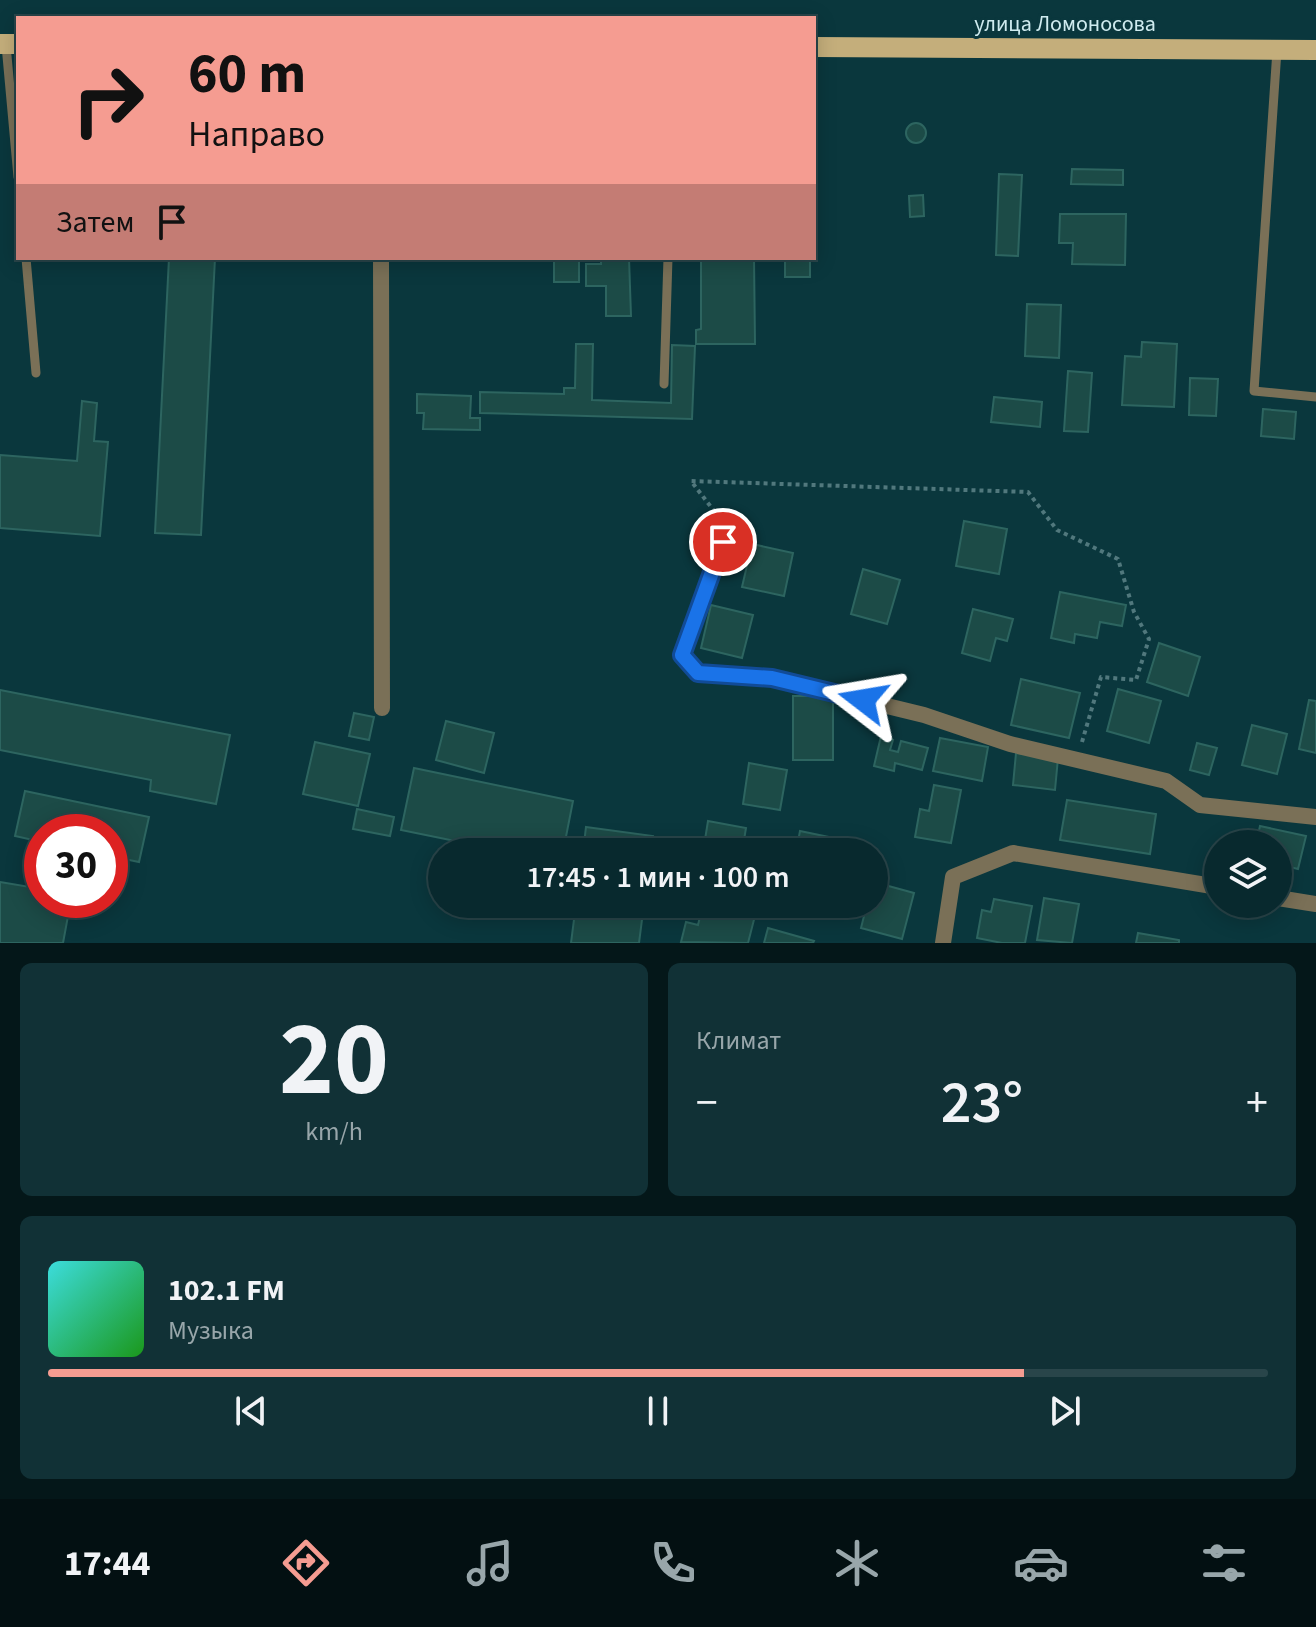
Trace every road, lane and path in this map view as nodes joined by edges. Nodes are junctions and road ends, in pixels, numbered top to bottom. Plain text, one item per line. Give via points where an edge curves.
1 (8, 44) edge
2 (816, 47) edge
3 (1277, 49) junction
4 (1316, 50) edge
5 (16, 150) edge
6 (26, 260) edge
7 (381, 260) edge
8 (668, 260) edge
9 (36, 373) dead end
10 (664, 384) dead end
11 (1316, 397) edge
12 (723, 542) joint
13 (382, 708) dead end
14 (1077, 760) junction
15 (1316, 817) edge
16 (1204, 885) edge
17 (1292, 900) edge
18 (1316, 904) edge
19 (943, 943) edge

1 - 5 lane
2 - 3 main road, улица Ломоносова
3 - 4 main road, улица Ломоносова
3 - 11 lane via 1254,391
6 - 9 lane
7 - 13 street
8 - 10 lane
12 - 14 street via 682,655 698,673 772,678
12 - 14 path via 718,516 691,481 1028,492 1057,530 1118,559 1134,612 1149,639 1136,680 1101,677
14 - 15 street via 1166,781 1200,805
16 - 19 street via 1013,853 953,877
17 - 18 street

